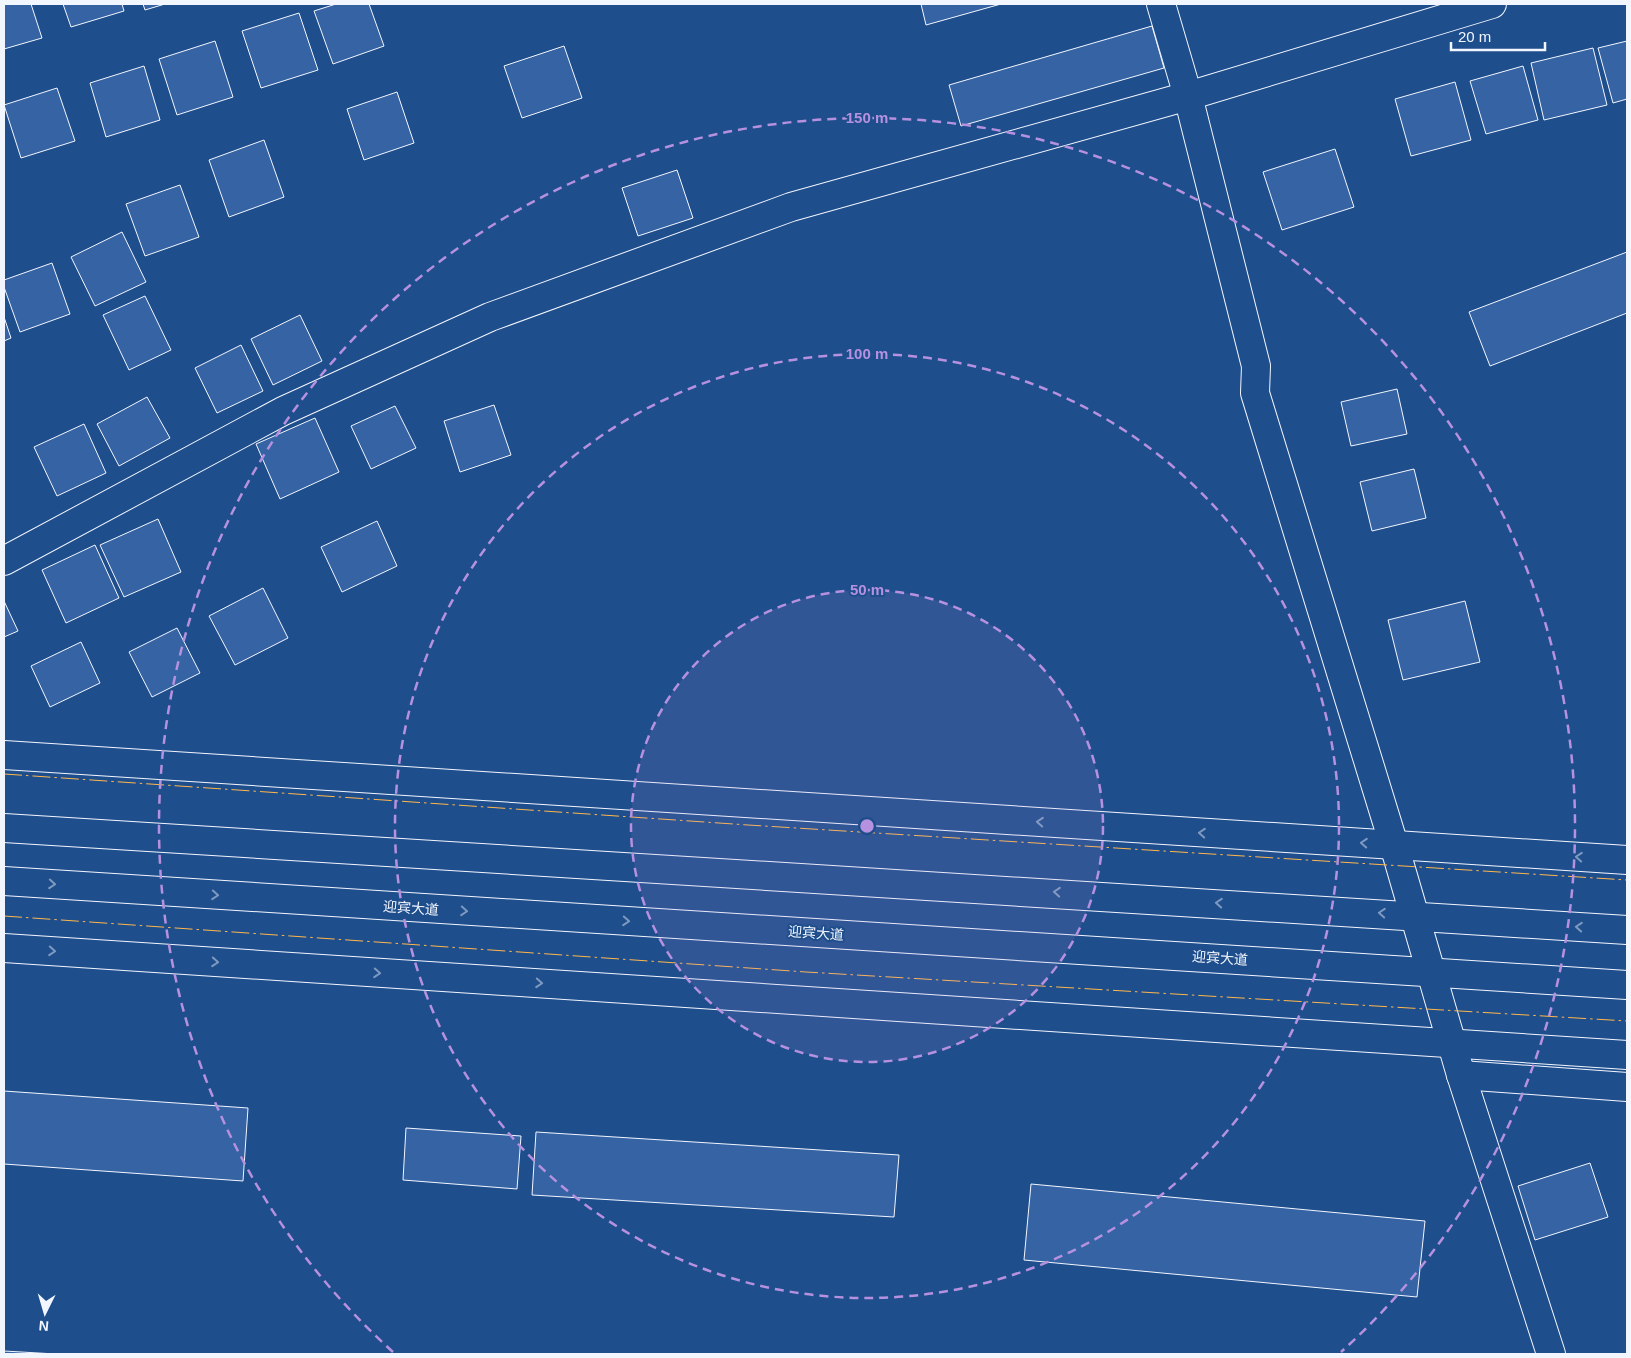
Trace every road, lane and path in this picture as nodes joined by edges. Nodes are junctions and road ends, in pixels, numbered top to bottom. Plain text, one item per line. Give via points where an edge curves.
1 (1160, 4) edge
2 (1492, 4) edge
3 (1188, 96) junction
4 (4, 561) edge
5 (4, 755) edge
6 (4, 828) edge
7 (1394, 845) junction
8 (1627, 860) edge
9 (4, 881) edge
10 (1414, 915) junction
11 (1627, 930) edge
12 (4, 948) edge
13 (1431, 972) junction
14 (1627, 985) edge
15 (1452, 1044) junction
16 (1627, 1055) edge
17 (1462, 1075) junction
18 (1627, 1087) edge
19 (1551, 1354) edge

1 - 3 street
2 - 3 street
3 - 4 street via 791,207 490,317 283,411
3 - 7 street via 1256,366 1256,393
7 -> 5 street
10 -> 6 street
8 -> 7 street
7 - 10 street
9 -> 13 street, 迎宾大道
11 -> 10 street
10 - 13 street
12 -> 15 street
13 - 14 street, 迎宾大道
13 - 15 street
15 - 16 street
15 - 17 street
17 - 18 street
17 - 19 street

